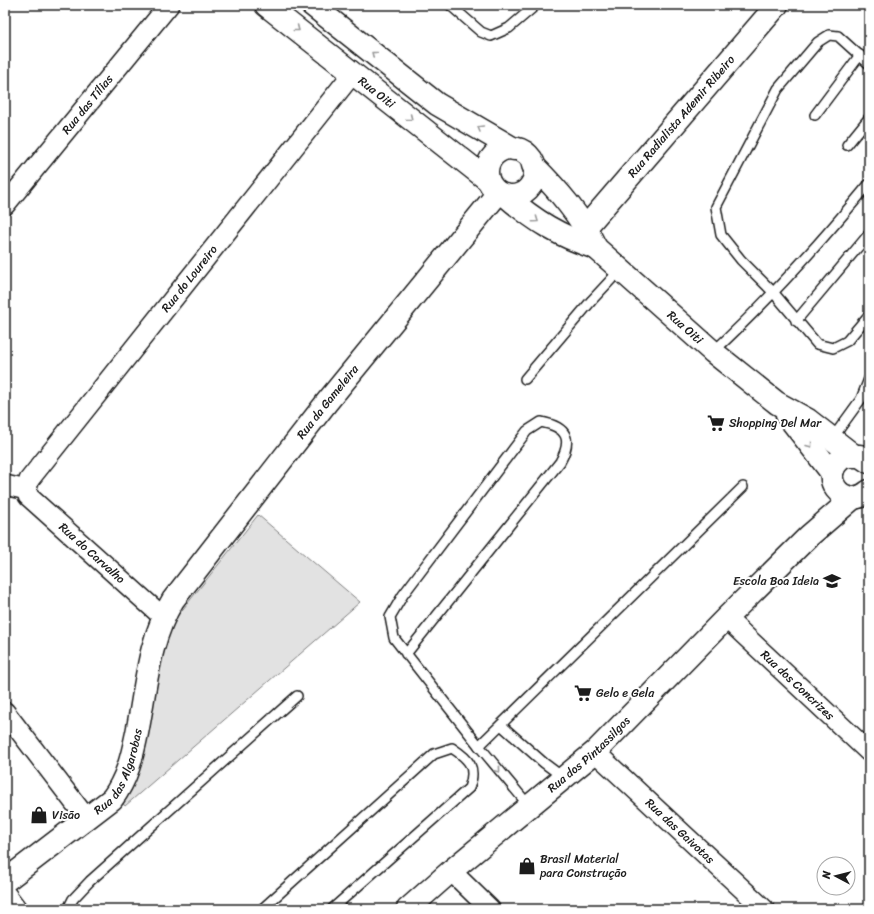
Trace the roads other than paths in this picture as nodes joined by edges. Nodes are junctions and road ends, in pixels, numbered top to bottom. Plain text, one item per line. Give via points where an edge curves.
1 (169, 5) edge
2 (266, 5) edge
3 (312, 5) edge
4 (450, 5) edge
5 (536, 5) edge
6 (777, 5) edge
7 (860, 55) junction
8 (869, 64) edge
9 (353, 73) junction
10 (815, 115) dead end
11 (869, 118) edge
12 (847, 145) dead end
13 (514, 149) junction
14 (533, 165) junction
15 (498, 189) junction
16 (868, 189) edge
17 (5, 205) edge
18 (586, 228) junction
19 (869, 234) edge
20 (596, 248) junction
21 (620, 270) junction
22 (773, 292) junction
23 (869, 315) edge
24 (796, 321) junction
25 (713, 352) junction
26 (524, 379) dead end
27 (869, 379) edge
28 (777, 404) junction
29 (832, 439) junction
30 (861, 459) edge
31 (5, 485) edge
32 (743, 487) dead end
33 (27, 488) junction
34 (853, 491) edge
35 (163, 617) junction
36 (726, 618) junction
37 (406, 654) junction
38 (298, 696) dead end
39 (5, 712) edge
40 (501, 724) junction
41 (479, 746) junction
42 (596, 752) junction
43 (869, 752) edge
44 (564, 778) junction
45 (530, 806) junction
46 (87, 819) junction
47 (451, 871) junction
48 (5, 881) edge
49 (5, 893) edge
50 (17, 909) edge
51 (68, 909) edge
52 (262, 909) edge
53 (332, 909) edge
54 (408, 909) edge
55 (490, 909) edge
56 (764, 909) edge

1 - 17 street, Rua das Tílias
2 -> 9 street, Rua Oiti
13 -> 3 street via 438,104
4 - 5 lane via 481,32 491,36 509,28
6 - 18 street, Rua Radialista Ademir Ribeiro
7 - 8 lane
7 - 10 lane
7 - 22 lane via 838,36 829,35 818,42 778,89 716,207 721,235 741,260
9 -> 15 street, Rua Oiti
9 - 33 street, Rua do Loureiro via 29,480
11 - 12 lane
13 - 14 street via 528,155
13 - 15 street via 502,150 491,159 487,172
14 - 15 street via 534,174 529,188 517,195
14 - 18 street, Rua Oiti via 551,183
15 -> 20 street, Rua Oiti via 551,230 572,241
15 - 35 street, Rua da Gameleira via 327,402 173,600
16 - 22 lane
18 - 20 street, Rua Oiti
19 - 24 lane
20 - 21 street, Rua Oiti
21 - 25 street, Rua Oiti
21 - 26 lane
22 - 24 lane
22 - 25 lane via 741,327
23 - 24 lane via 847,341 833,348 818,344
25 - 28 street, Rua Oiti
27 - 29 lane via 860,399
28 - 29 street, Rua Oiti via 808,420
28 -> 34 street, Rua Oiti
29 - 30 street, Rua Oiti
30 - 34 street, Rua dos Pintassilgos via 839,460
31 - 33 street
32 - 40 lane
33 - 35 street, Rua do Carvalho via 28,496
34 - 36 street, Rua dos Pintassilgos
35 - 46 street, Rua das Algarobas via 150,655 128,773 112,799
36 - 42 street, Rua dos Pintassilgos
36 - 43 street, Rua dos Concrizes
37 - 37 lane via 394,638 390,617 402,595 527,431 541,422 555,425 566,436 568,449 560,462
37 - 41 lane
38 - 51 lane via 90,881 73,899
39 - 46 street
40 - 41 lane
40 - 44 lane
41 -> 45 lane
42 - 44 street, Rua dos Pintassilgos
42 - 56 street, Rua das Gaivotas
44 - 45 street, Rua dos Pintassilgos
45 - 47 street, Rua dos Pintassilgos
46 - 48 street, Rua das Algarobas
47 - 54 street, Rua dos Pintassilgos
47 - 55 street
49 - 50 street
52 - 53 lane via 434,754 452,748 463,756 471,765 473,778 469,788

